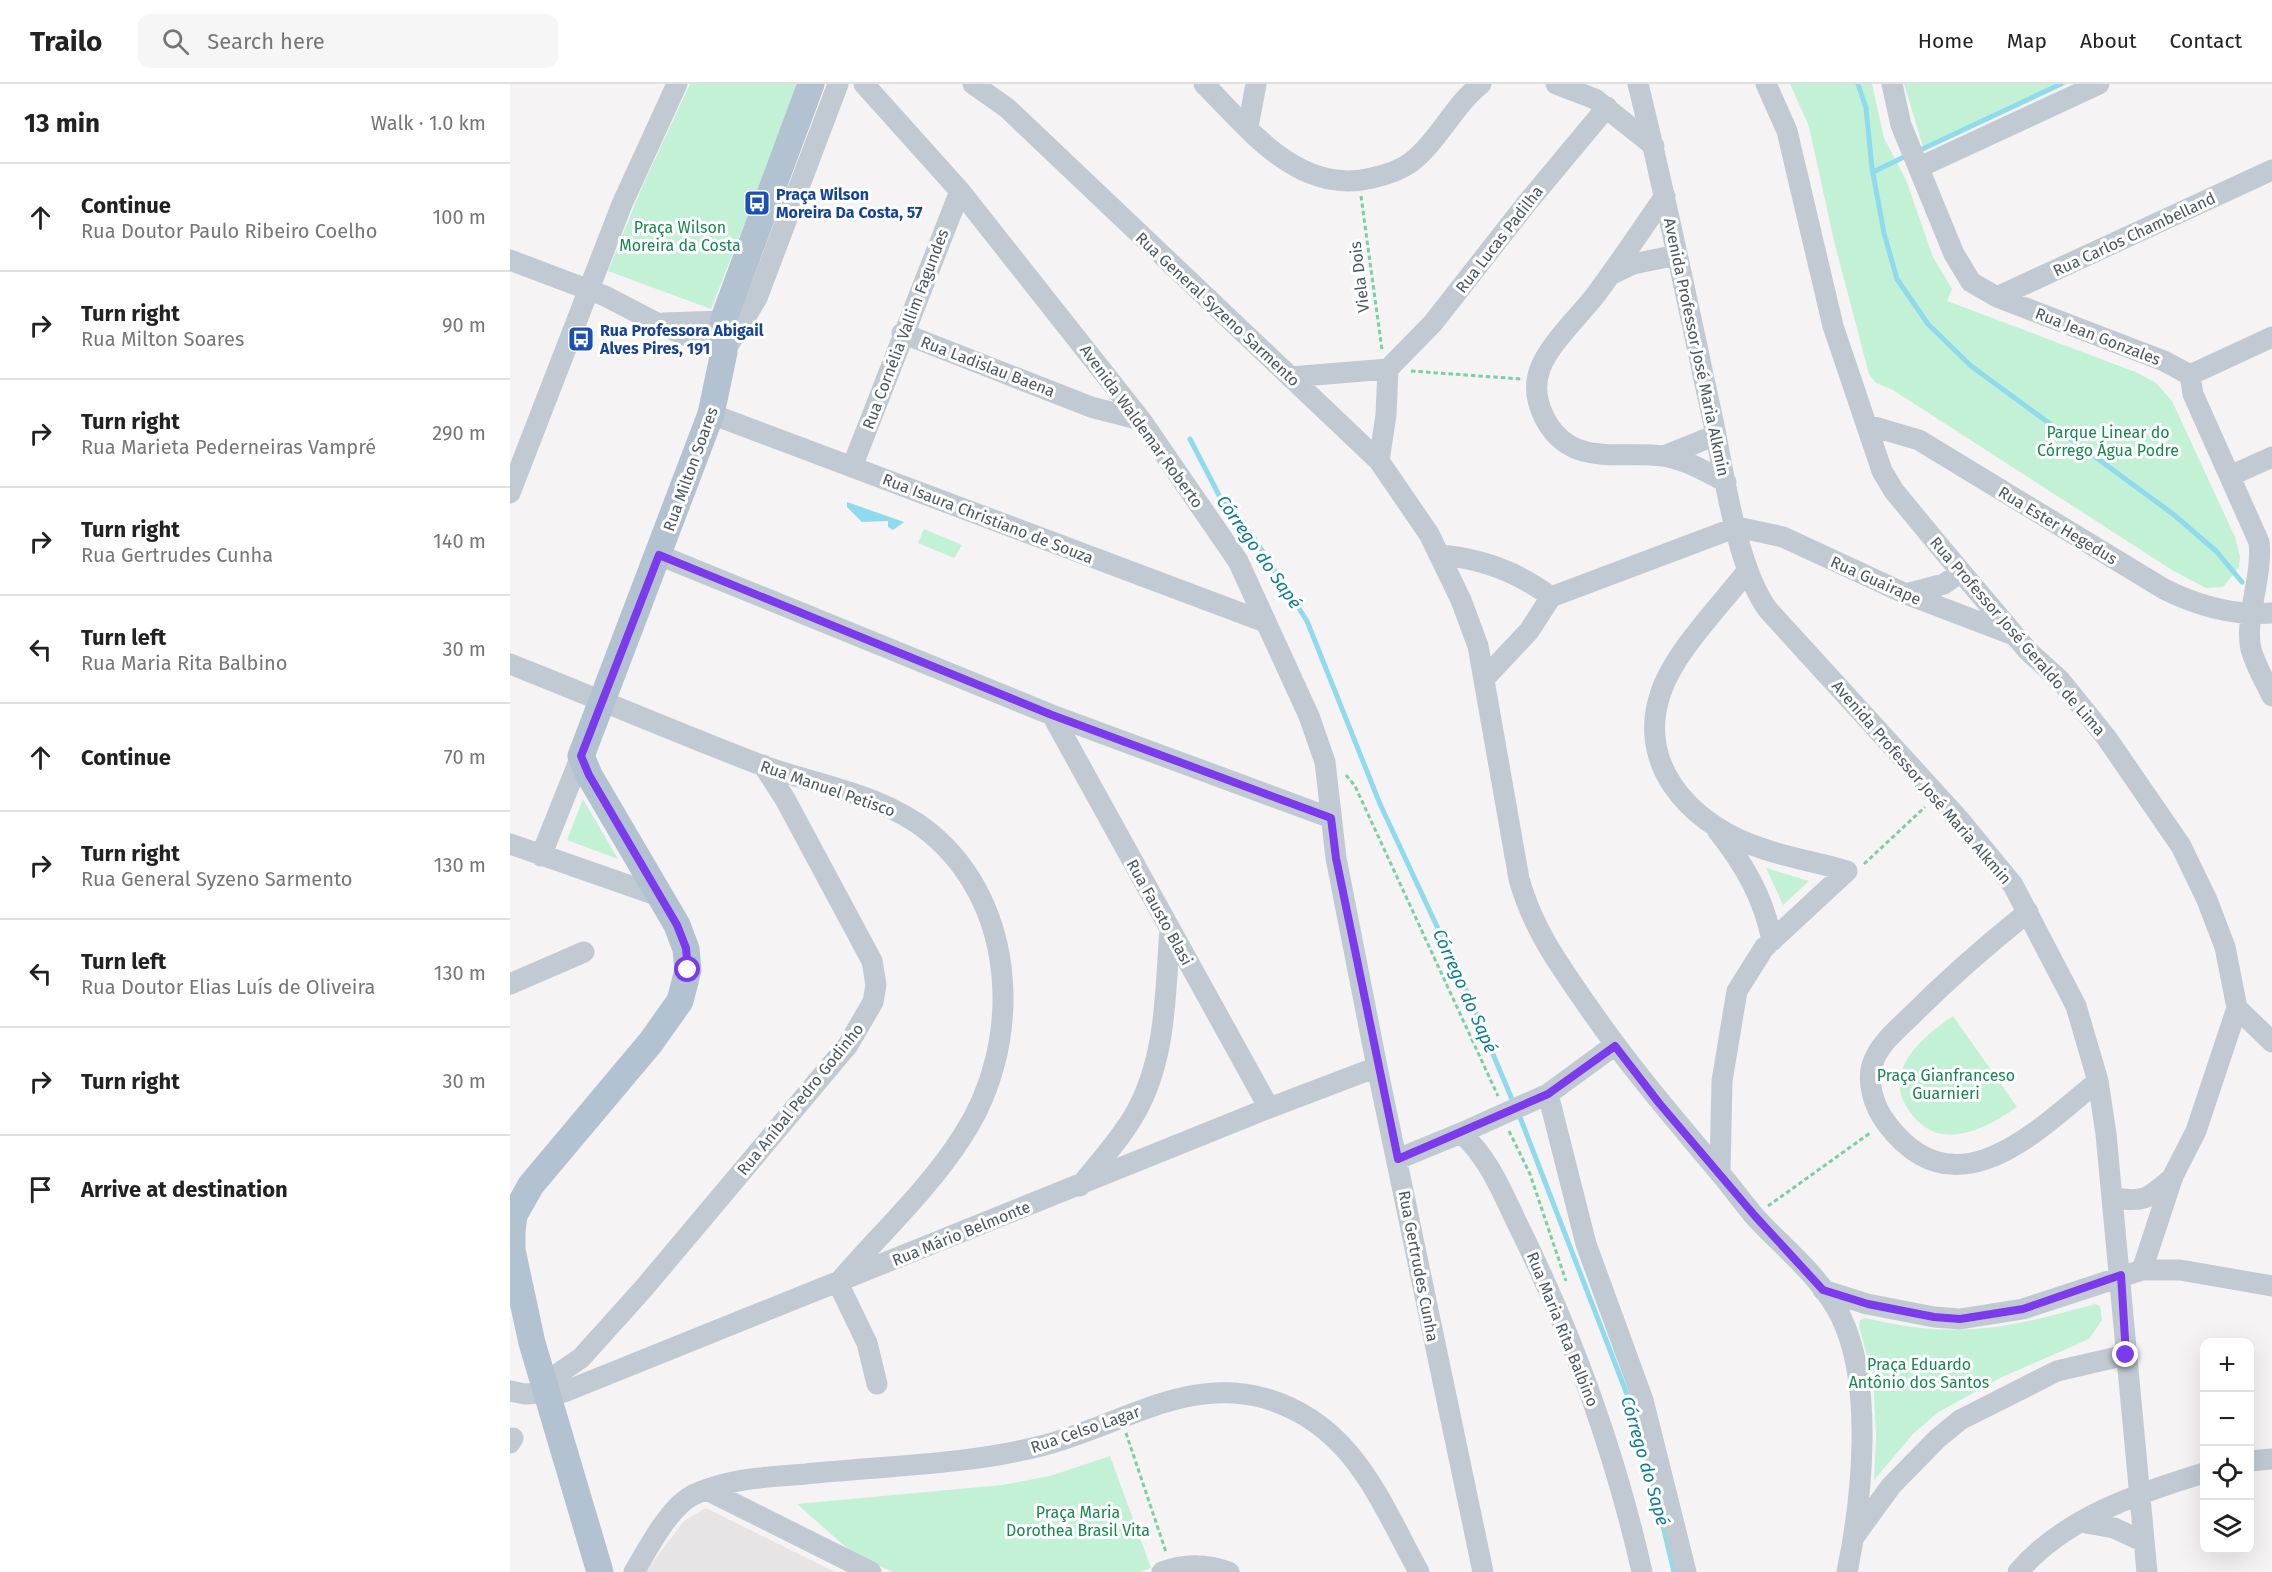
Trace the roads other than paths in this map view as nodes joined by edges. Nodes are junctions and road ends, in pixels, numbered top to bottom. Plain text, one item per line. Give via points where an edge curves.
1 (677, 84) edge
2 (811, 84) edge
3 (838, 84) edge
4 (864, 84) edge
5 (973, 84) edge
6 (1204, 84) edge
7 (1256, 84) edge
8 (1481, 84) edge
9 (1556, 84) edge
10 (1638, 84) edge
11 (1766, 84) edge
12 (1892, 84) edge
13 (2099, 84) edge
14 (1607, 107) junction
15 (1248, 127) junction
16 (1654, 146) junction
17 (1915, 156) junction
18 (2272, 170) edge
19 (960, 191) junction
20 (1665, 196) junction
21 (1677, 255) junction
22 (510, 260) edge
23 (1612, 274) junction
24 (589, 289) junction
25 (1997, 297) junction
26 (723, 321) junction
27 (657, 323) junction
28 (902, 333) junction
29 (2272, 337) edge
30 (724, 352) junction
31 (1388, 369) junction
32 (1107, 374) junction
33 (2190, 375) junction
34 (1290, 377) junction
35 (1073, 398) junction
36 (711, 414) junction
37 (1141, 420) junction
38 (1868, 425) junction
39 (1716, 435) junction
40 (1664, 456) junction
41 (2272, 457) edge
42 (1379, 461) junction
43 (852, 467) junction
44 (2230, 476) junction
45 (1726, 482) junction
46 (510, 493) edge
47 (1737, 527) junction
48 (659, 555) junction
49 (1439, 555) junction
50 (1748, 570) junction
51 (1961, 572) junction
52 (1906, 594) junction
53 (1551, 597) junction
54 (1760, 598) junction
55 (2263, 613) edge
56 (1265, 622) junction
57 (1705, 623) junction
58 (2015, 635) junction
59 (510, 664) edge
60 (1484, 679) junction
61 (2272, 696) edge
62 (604, 701) junction
63 (1052, 715) junction
64 (581, 756) junction
65 (763, 765) junction
66 (1331, 818) junction
67 (1713, 825) junction
68 (510, 844) edge
69 (541, 856) junction
70 (662, 897) junction
71 (2028, 912) junction
72 (1170, 929) junction
73 (1772, 941) junction
74 (584, 952) dead end
75 (510, 984) edge
76 (2236, 1008) junction
77 (2272, 1042) edge
78 (1615, 1046) junction
79 (1377, 1067) junction
80 (2098, 1081) junction
81 (1541, 1097) junction
82 (1269, 1108) junction
83 (1461, 1133) junction
84 (1398, 1159) junction
85 (1720, 1173) junction
86 (2173, 1176) junction
87 (1080, 1186) junction
88 (2112, 1197) junction
89 (2142, 1270) junction
90 (2121, 1275) junction
91 (838, 1283) junction
92 (2272, 1286) edge
93 (1823, 1290) junction
94 (2126, 1355) junction
95 (877, 1384) dead end
96 (510, 1391) edge
97 (544, 1391) junction
98 (2272, 1459) edge
99 (2254, 1461) edge
100 (2200, 1475) edge
101 (707, 1490) junction
102 (2140, 1494) junction
103 (2080, 1522) junction
104 (1854, 1538) junction
105 (2144, 1542) junction
106 (1167, 1570) edge
107 (600, 1572) edge
108 (634, 1572) edge
109 (871, 1572) edge
110 (1229, 1572) edge
111 (1419, 1572) edge
112 (1484, 1572) edge
113 (1641, 1572) edge
114 (1686, 1572) edge
115 (1847, 1572) edge
116 (2018, 1572) edge
117 (2147, 1572) edge

1 - 24 street via 622,204
2 - 26 main road
3 - 30 street, Rua Milton Soares via 757,298
4 - 19 street, Avenida Waldemar Roberto
5 - 34 street, Rua General Syzeno Sarmento via 1007,108
6 - 15 street
7 - 15 street
8 - 15 street via 1412,161 1386,175 1359,180 1304,171 1271,151
9 - 14 street
10 - 16 street, Avenida Professor José Maria Alkmin
11 - 38 street, Rua Professor José Geraldo de Lima via 1787,131 1833,326
12 - 17 street, Rua Jean Gonzales via 1901,125
13 - 17 street
14 - 16 street
14 - 31 street, Rua Lucas Padilha via 1433,323
16 - 20 street, Avenida Professor José Maria Alkmin
17 - 25 street, Rua Jean Gonzales via 1964,274
18 - 25 street, Rua Carlos Chambelland
19 - 28 street, Rua Cornélia Vallim Fagundes
19 - 32 street, Avenida Waldemar Roberto
20 - 21 street, Avenida Professor José Maria Alkmin
20 - 23 street
21 - 23 street via 1634,264
21 - 39 street, Avenida Professor José Maria Alkmin
22 - 24 street
23 - 40 street via 1544,360 1538,381 1539,408 1548,425 1578,449
24 - 27 street
24 - 46 street
25 - 33 street, Rua Jean Gonzales
26 - 27 street
26 - 30 main road
27 - 30 street
28 - 35 street, Rua Ladislau Baena
28 - 43 street, Rua Cornélia Vallim Fagundes
29 - 33 street
30 - 36 main road, Rua Milton Soares
31 - 34 street
31 - 42 street
32 - 35 street, Rua Ladislau Baena via 1090,393
32 - 37 street, Avenida Waldemar Roberto
33 - 44 street via 2193,394
34 - 42 street, Rua General Syzeno Sarmento
35 - 37 street, Rua Ladislau Baena via 1091,407
36 - 43 street, Rua Isaura Christiano de Souza
36 - 48 main road, Rua Milton Soares
37 - 56 street, Avenida Waldemar Roberto via 1238,561
38 - 51 street, Rua Professor José Geraldo de Lima via 1882,471 1894,491
38 - 55 street, Rua Ester Hegedus via 1919,440 2164,590 2217,609
39 - 40 street
39 - 45 street, Avenida Professor José Maria Alkmin
40 - 45 street
41 - 44 street
42 - 49 street, Rua General Syzeno Sarmento
43 - 56 street, Rua Isaura Christiano de Souza
44 - 55 street via 2259,542
45 - 47 street, Avenida Professor José Maria Alkmin
47 - 50 street, Avenida Professor José Maria Alkmin
47 - 52 street, Rua Guairape via 1783,537
47 - 53 street
48 - 62 main road, Rua Milton Soares
48 - 63 street
49 - 53 street via 1491,565 1529,580
49 - 60 street, Rua General Syzeno Sarmento via 1478,646
50 - 54 street, Avenida Professor José Maria Alkmin
50 - 57 street
51 - 52 street via 1937,587
51 - 58 street, Rua Professor José Geraldo de Lima
52 - 58 street, Rua Guairape
53 - 60 street via 1529,631
54 - 57 street via 1729,608
54 - 71 street, Avenida Professor José Maria Alkmin via 1938,796 2013,885
55 - 61 street via 2251,649
56 - 66 street, Avenida Waldemar Roberto via 1309,716 1325,762
57 - 67 street via 1671,670 1661,691 1654,728 1662,765 1674,790
58 - 76 street, Rua Professor José Geraldo de Lima via 2060,680 2106,737 2181,846 2225,947
59 - 62 street, Rua Manuel Petisco
60 - 78 street, Rua General Syzeno Sarmento via 1527,908 1540,936
62 - 64 main road, Rua Milton Soares
62 - 65 street, Rua Manuel Petisco
63 - 66 street
63 - 72 street, Rua Fausto Blasi
64 - 69 street, Rua Milton Soares
64 - 70 main road
65 - 91 street, Rua Manuel Petisco via 848,792 904,815 929,832 956,858 978,893 1000,960 1004,1013 999,1054 976,1113 932,1176
65 - 97 street, Rua Aníbal Pedro Godinho via 868,951 876,985 873,1002 848,1045 645,1288 581,1358 559,1373
66 - 79 street, Rua Gertrudes Cunha
67 - 73 street via 1748,872 1767,914
67 - 73 street via 1750,844 1847,871
68 - 69 street
69 - 70 street
70 - 97 main road via 686,948 688,970 680,1001 651,1042 531,1185 514,1215 512,1250
71 - 80 street, Avenida Professor José Maria Alkmin via 2076,1006
71 - 80 street via 1942,984 1879,1051 1870,1075 1872,1093 1885,1122 1921,1156 1938,1162 1975,1164 1993,1159 2016,1145
72 - 82 street, Rua Fausto Blasi
72 - 87 street via 1162,1037 1155,1071 1135,1115
73 - 85 street via 1737,991 1722,1081
74 - 75 street
76 - 77 street
76 - 86 street, Rua Professor José Geraldo de Lima via 2196,1131
78 - 81 street
78 - 85 street, Rua General Syzeno Sarmento
79 - 82 street, Rua Mário Belmonte
79 - 84 street, Rua Gertrudes Cunha
80 - 88 street, Avenida Professor José Maria Alkmin
81 - 83 street
81 - 114 street via 1586,1244 1642,1400
82 - 87 street, Rua Mário Belmonte
83 - 84 street
83 - 113 street, Rua Maria Rita Balbino via 1474,1144 1492,1171 1550,1288 1595,1404 1631,1524
84 - 112 street, Rua Gertrudes Cunha via 1436,1357
85 - 93 street, Rua General Syzeno Sarmento
86 - 88 street, Rua Professor José Geraldo de Lima via 2150,1197
86 - 89 street, Rua Professor José Geraldo de Lima
87 - 91 street, Rua Mário Belmonte
88 - 90 street, Avenida Professor José Maria Alkmin
89 - 90 street
89 - 92 street via 2180,1270
90 - 93 street via 2023,1309 1960,1319 1868,1304
90 - 94 street, Avenida Professor José Maria Alkmin
91 - 95 street via 867,1344
91 - 97 street, Rua Mário Belmonte via 564,1392
93 - 104 street, Rua General Syzeno Sarmento via 1841,1317 1851,1343 1862,1407
94 - 102 street, Avenida Professor José Maria Alkmin
94 - 104 street via 2057,1371 1960,1420 1936,1438 1891,1486
96 - 97 street, Rua Mário Belmonte
97 - 107 main road
98 - 99 street
100 - 102 street
101 - 108 street, Rua Celso Lagar via 682,1502
101 - 109 street
101 - 111 street, Rua Celso Lagar via 753,1479 992,1457 1043,1446 1148,1407 1196,1394 1244,1394 1291,1408 1315,1421 1354,1456
102 - 103 street
102 - 105 street, Avenida Professor José Maria Alkmin
103 - 105 street via 2114,1528
103 - 116 street via 2048,1543
104 - 115 street, Rua General Syzeno Sarmento
105 - 117 street, Avenida Professor José Maria Alkmin
106 - 110 street via 1191,1565

